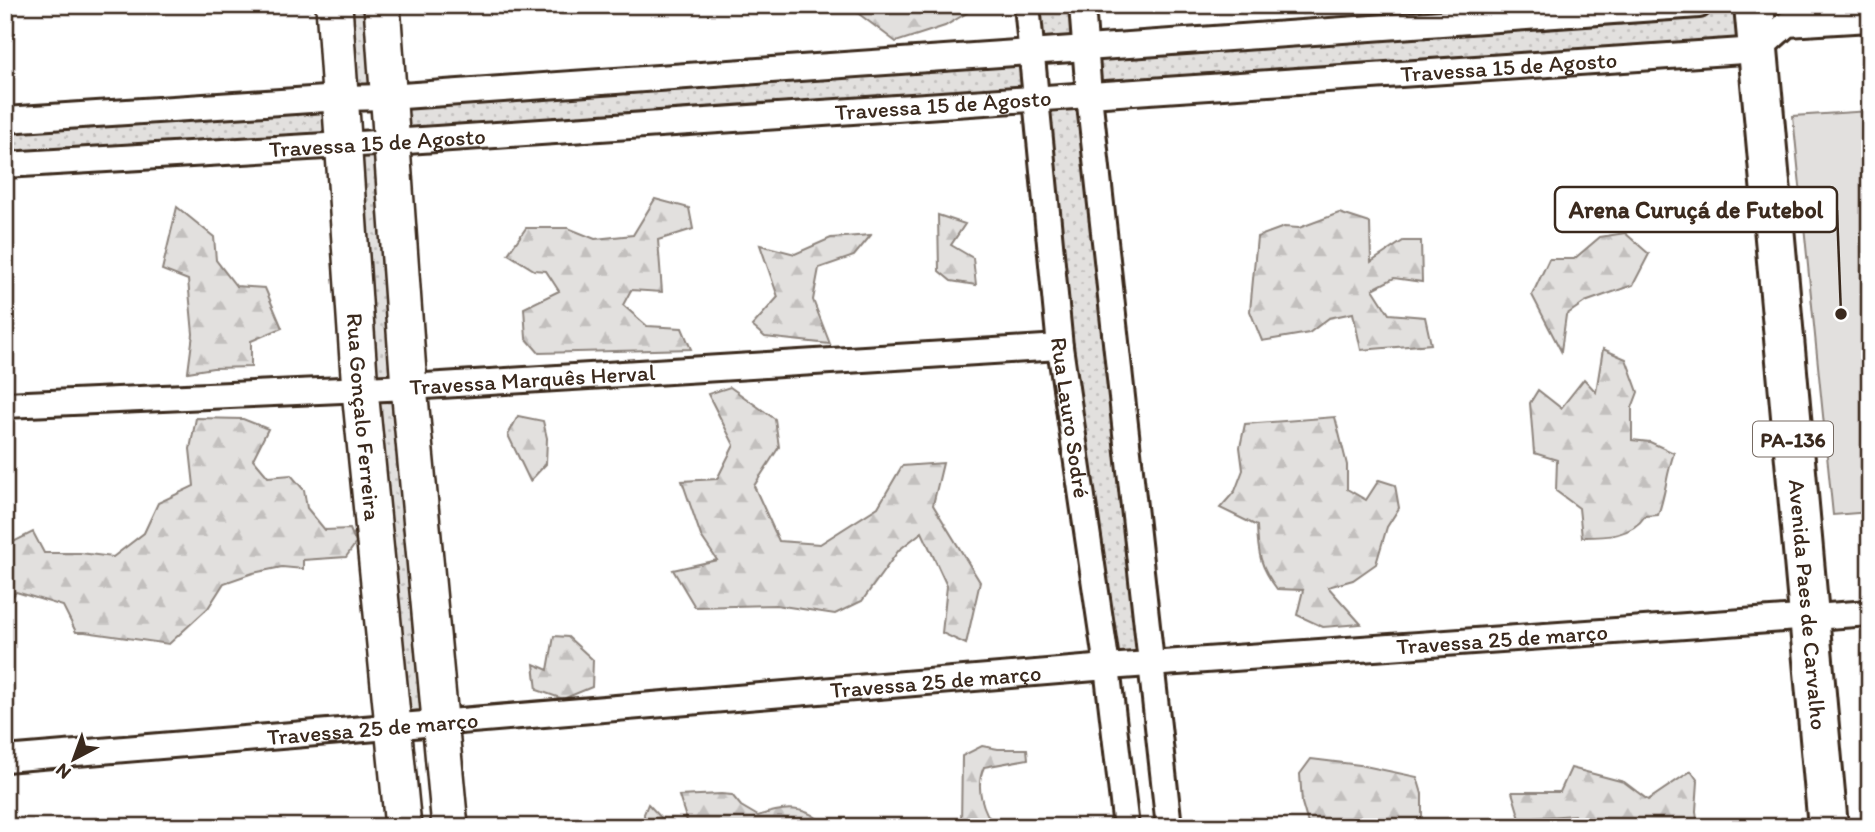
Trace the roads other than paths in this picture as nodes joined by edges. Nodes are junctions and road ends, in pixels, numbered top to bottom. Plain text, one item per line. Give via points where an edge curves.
1 (334, 5) edge
2 (382, 5) edge
3 (1027, 5) edge
4 (1082, 5) edge
5 (1699, 5) edge
6 (1757, 5) edge
7 (1870, 19) edge
8 (1787, 24) junction
9 (1086, 47) junction
10 (1758, 51) junction
11 (1032, 52) junction
12 (1089, 95) junction
13 (388, 97) junction
14 (341, 99) junction
15 (1034, 100) junction
16 (5, 120) edge
17 (392, 142) junction
18 (344, 145) junction
19 (5, 164) edge
20 (1060, 347) junction
21 (409, 387) junction
22 (360, 390) junction
23 (5, 405) edge
24 (1870, 613) edge
25 (1809, 618) junction
26 (1151, 664) junction
27 (1107, 667) junction
28 (441, 721) junction
29 (394, 726) junction
30 (5, 759) edge
31 (402, 827) edge
32 (450, 827) edge
33 (1126, 827) edge
34 (1169, 827) edge
35 (1828, 827) edge

1 - 14 street, Rua Gonçalo Ferreira
2 - 13 street, Rua Gonçalo Ferreira
3 - 11 street, Rua Lauro Sodré
4 - 9 street
5 - 9 street, Travessa 15 de Agosto
6 - 8 street
6 - 10 main road, Avenida Paes de Carvalho / PA-136
7 - 8 street
8 - 10 street
9 - 11 street, Travessa 15 de Agosto
9 - 12 street
10 - 12 street, Travessa 15 de Agosto
10 - 25 main road, Avenida Paes de Carvalho / PA-136
11 - 13 street, Travessa 15 de Agosto
11 - 15 street, Rua Lauro Sodré
12 - 15 street, Travessa 15 de Agosto
12 - 26 street
13 - 14 street, Travessa 15 de Agosto
13 - 17 street, Rua Gonçalo Ferreira
14 - 16 street, Travessa 15 de Agosto
14 - 18 street, Rua Gonçalo Ferreira
15 - 17 street, Travessa 15 de Agosto
15 - 20 street, Rua Lauro Sodré
17 - 18 street, Travessa 15 de Agosto
17 - 21 street, Rua Gonçalo Ferreira
18 - 19 street, Travessa 15 de Agosto
18 - 22 street, Rua Gonçalo Ferreira
20 - 21 street, Travessa Marquês Herval
20 - 27 street, Rua Lauro Sodré
21 - 22 street, Travessa Marquês Herval
21 - 28 street, Rua Gonçalo Ferreira
22 - 23 street, Travessa Marquês Herval
22 - 29 street, Rua Gonçalo Ferreira
24 - 25 street, Travessa 25 de março
25 - 26 street, Travessa 25 de março
25 - 35 main road, Avenida Paes de Carvalho / PA-136
26 - 27 street, Travessa 25 de março
26 - 34 street
27 - 28 street, Travessa 25 de março
27 - 33 street, Rua Lauro Sodré
28 - 29 street, Travessa 25 de março
28 - 32 street, Rua Gonçalo Ferreira
29 - 30 street, Travessa 25 de março
29 - 31 street, Rua Gonçalo Ferreira

